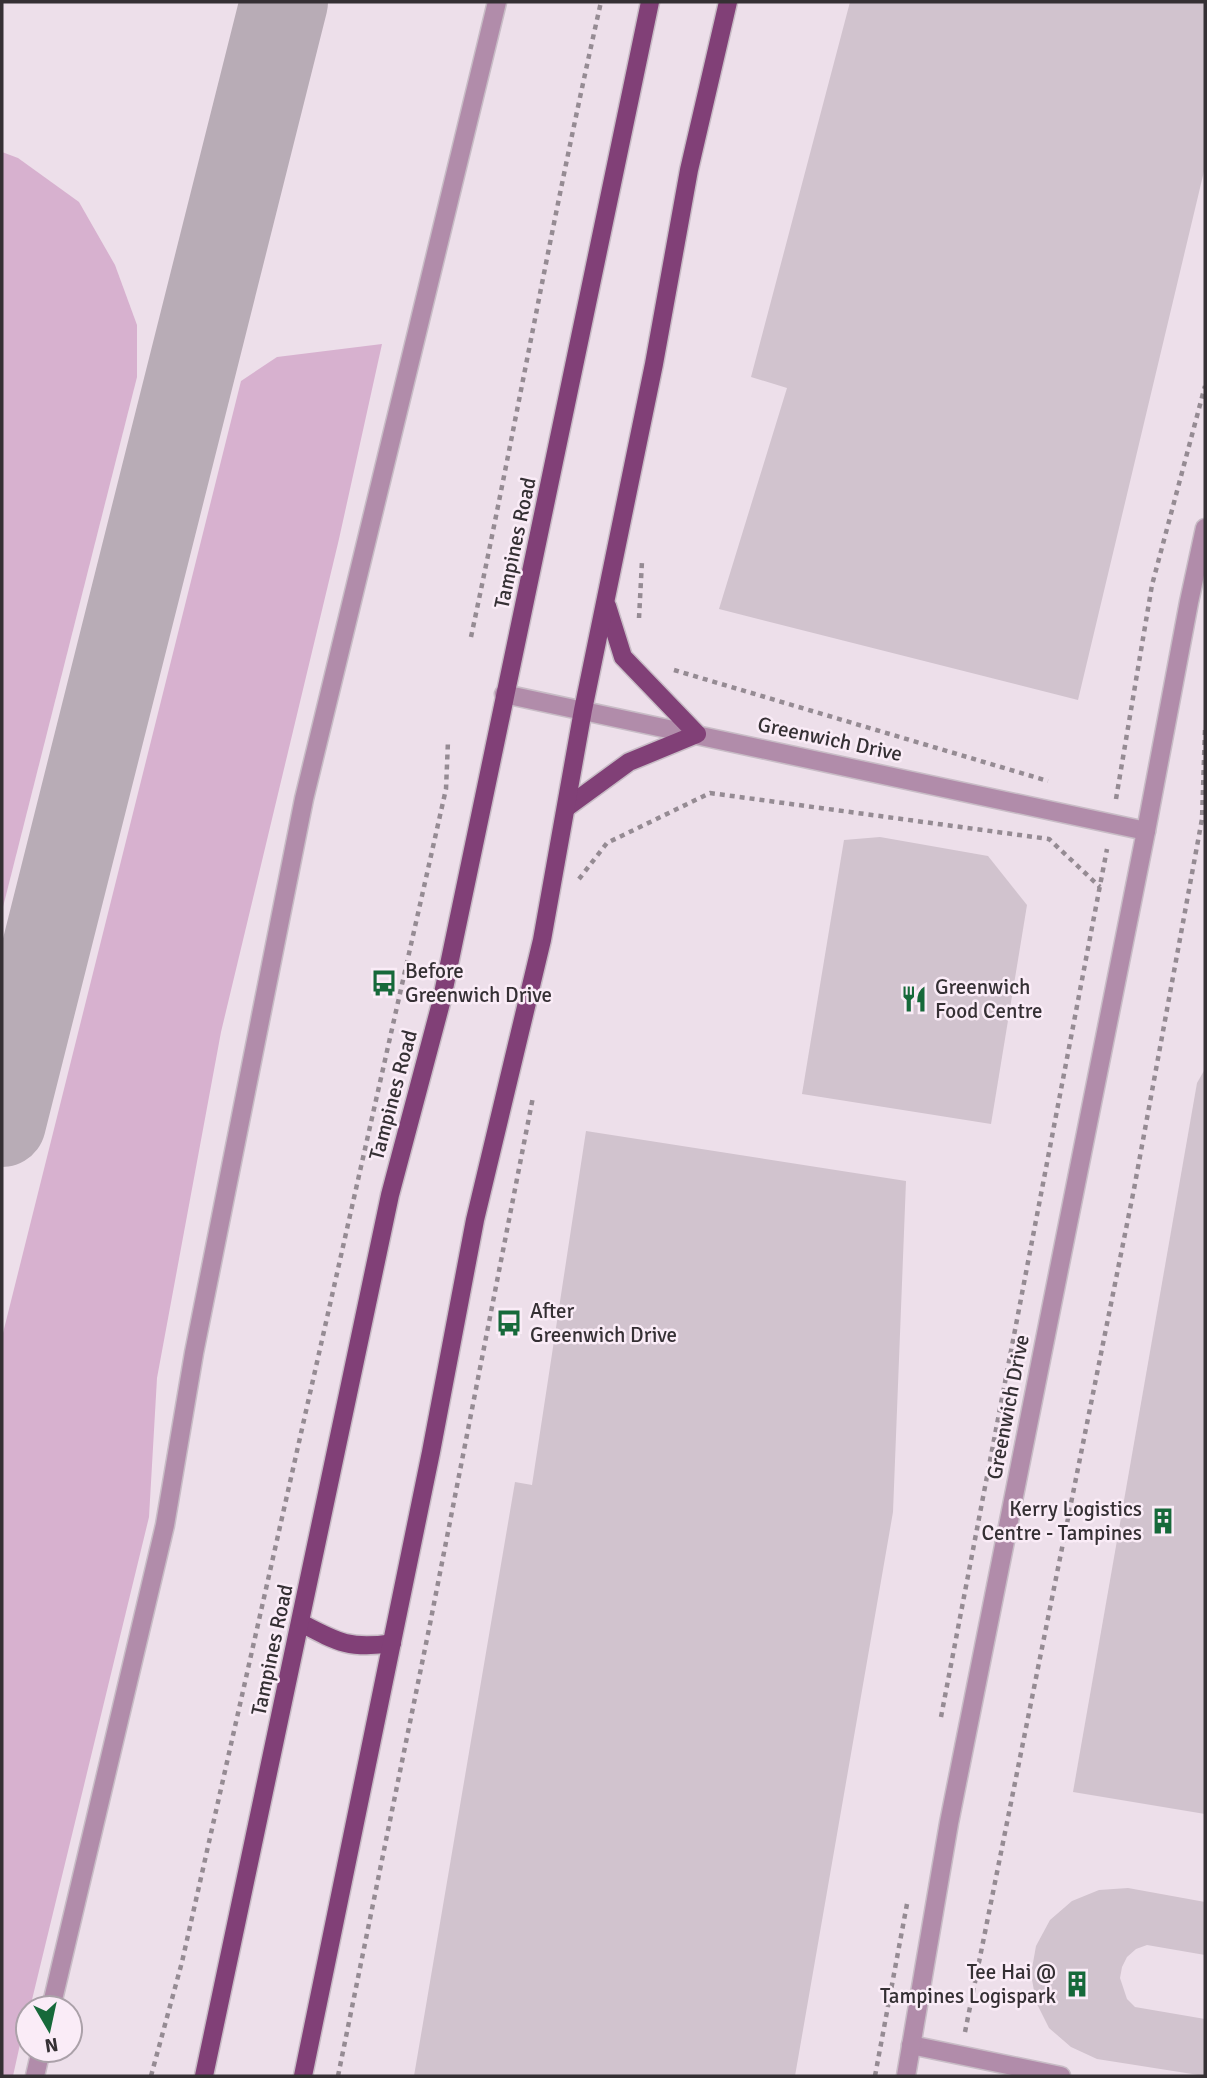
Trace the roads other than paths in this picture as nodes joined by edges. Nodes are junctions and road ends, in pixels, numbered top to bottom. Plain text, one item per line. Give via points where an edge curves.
1 (497, 2) edge
2 (650, 2) edge
3 (727, 2) edge
4 (1205, 528) edge
5 (606, 604) junction
6 (504, 694) junction
7 (583, 710) junction
8 (697, 734) junction
9 (566, 808) junction
10 (1146, 831) junction
11 (301, 1623) junction
12 (392, 1643) junction
13 (54, 1994) edge
14 (911, 2045) junction
15 (204, 2076) edge
16 (303, 2076) edge
17 (906, 2076) edge
18 (1060, 2076) edge

1 - 13 lane via 304,799 194,1353 165,1525
2 - 6 main road, Tampines Road
3 - 5 main road via 689,170
4 - 10 lane, Greenwich Drive
5 - 7 main road
5 - 8 main road via 623,657
6 - 7 lane, Greenwich Drive
6 - 11 main road, Tampines Road via 441,1003 390,1195
7 - 8 lane, Greenwich Drive
7 - 9 main road
8 - 9 main road via 629,762
8 - 10 lane, Greenwich Drive
9 - 12 main road via 542,940 475,1220
10 - 14 lane, Greenwich Drive via 952,1810
11 - 12 main road via 345,1644
11 - 15 main road, Tampines Road
12 - 16 main road
14 - 17 lane, Greenwich Drive
14 - 18 lane

